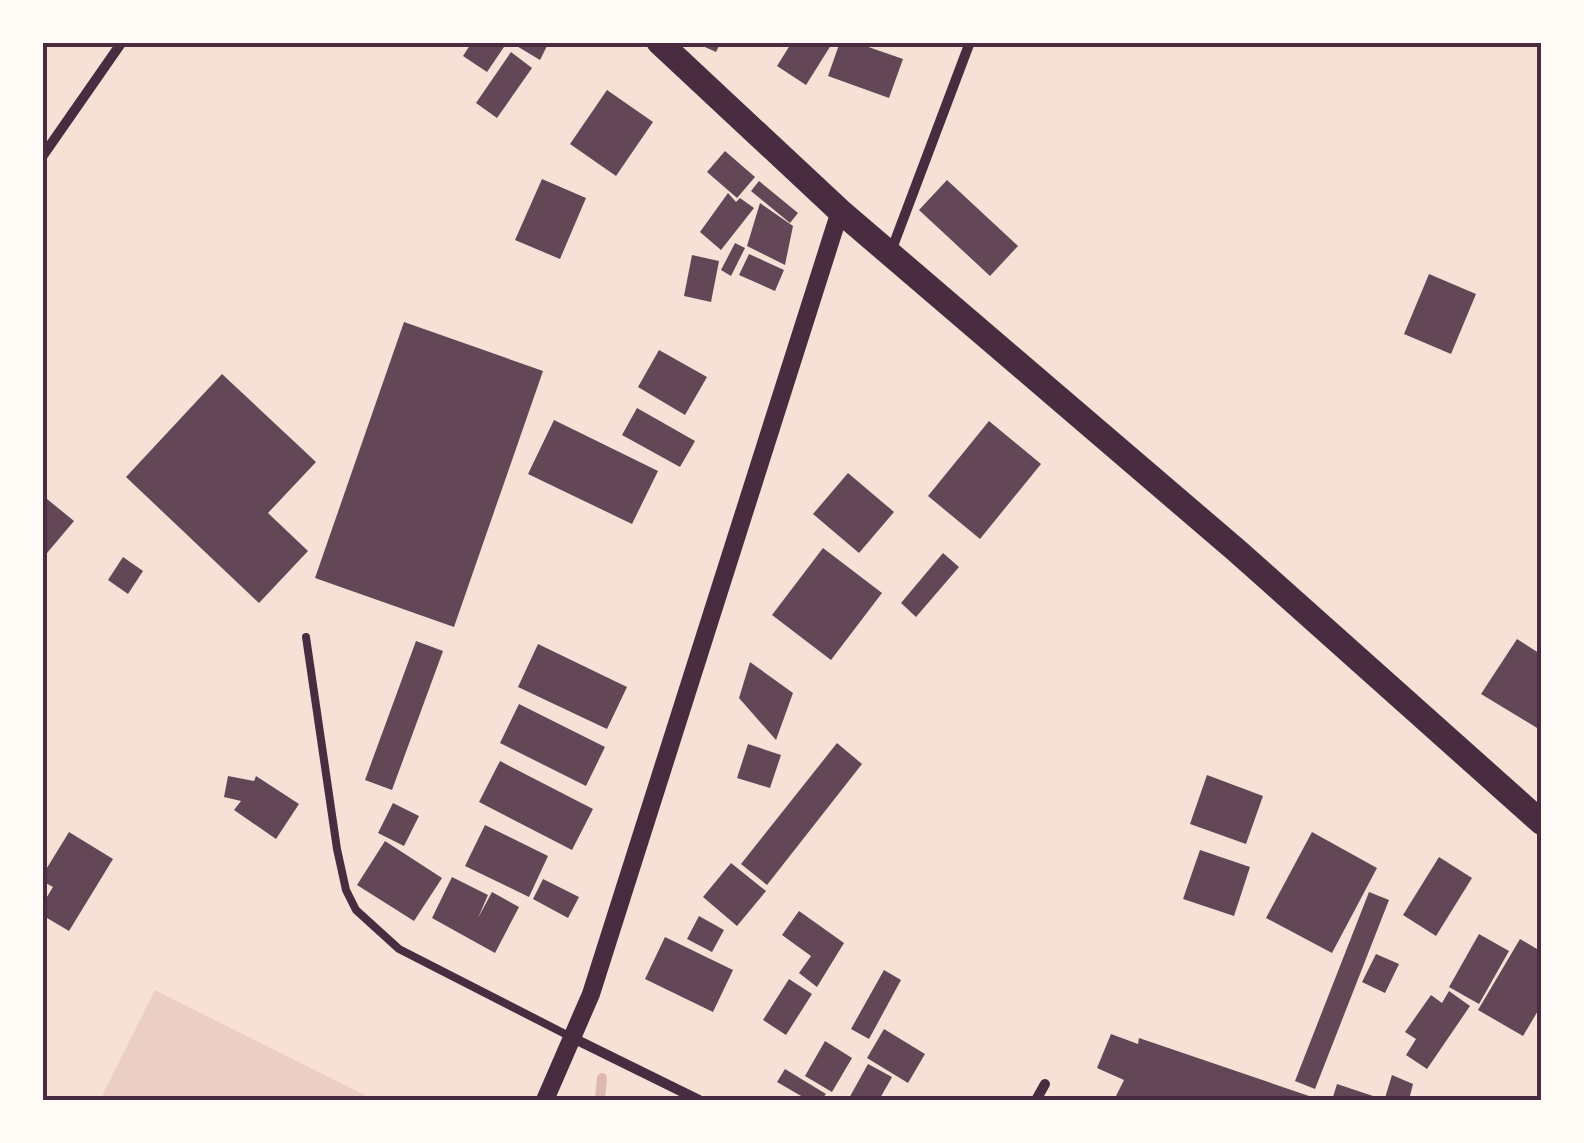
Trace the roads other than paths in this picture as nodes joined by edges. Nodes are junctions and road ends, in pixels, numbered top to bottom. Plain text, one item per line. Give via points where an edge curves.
1 (660, 42) edge
2 (970, 42) edge
3 (121, 43) edge
4 (42, 157) edge
5 (840, 211) junction
6 (890, 255) junction
7 (306, 637) dead end
8 (1542, 823) edge
9 (573, 1038) junction
10 (1045, 1084) dead end
11 (545, 1100) edge
12 (699, 1100) edge
13 (1036, 1100) edge

1 - 5 main road
2 - 6 street
3 - 4 street
5 - 6 main road
5 - 9 street
6 - 8 main road
7 - 9 lane via 337,849 356,910 398,949
9 - 11 street
9 - 12 street
10 - 13 street

